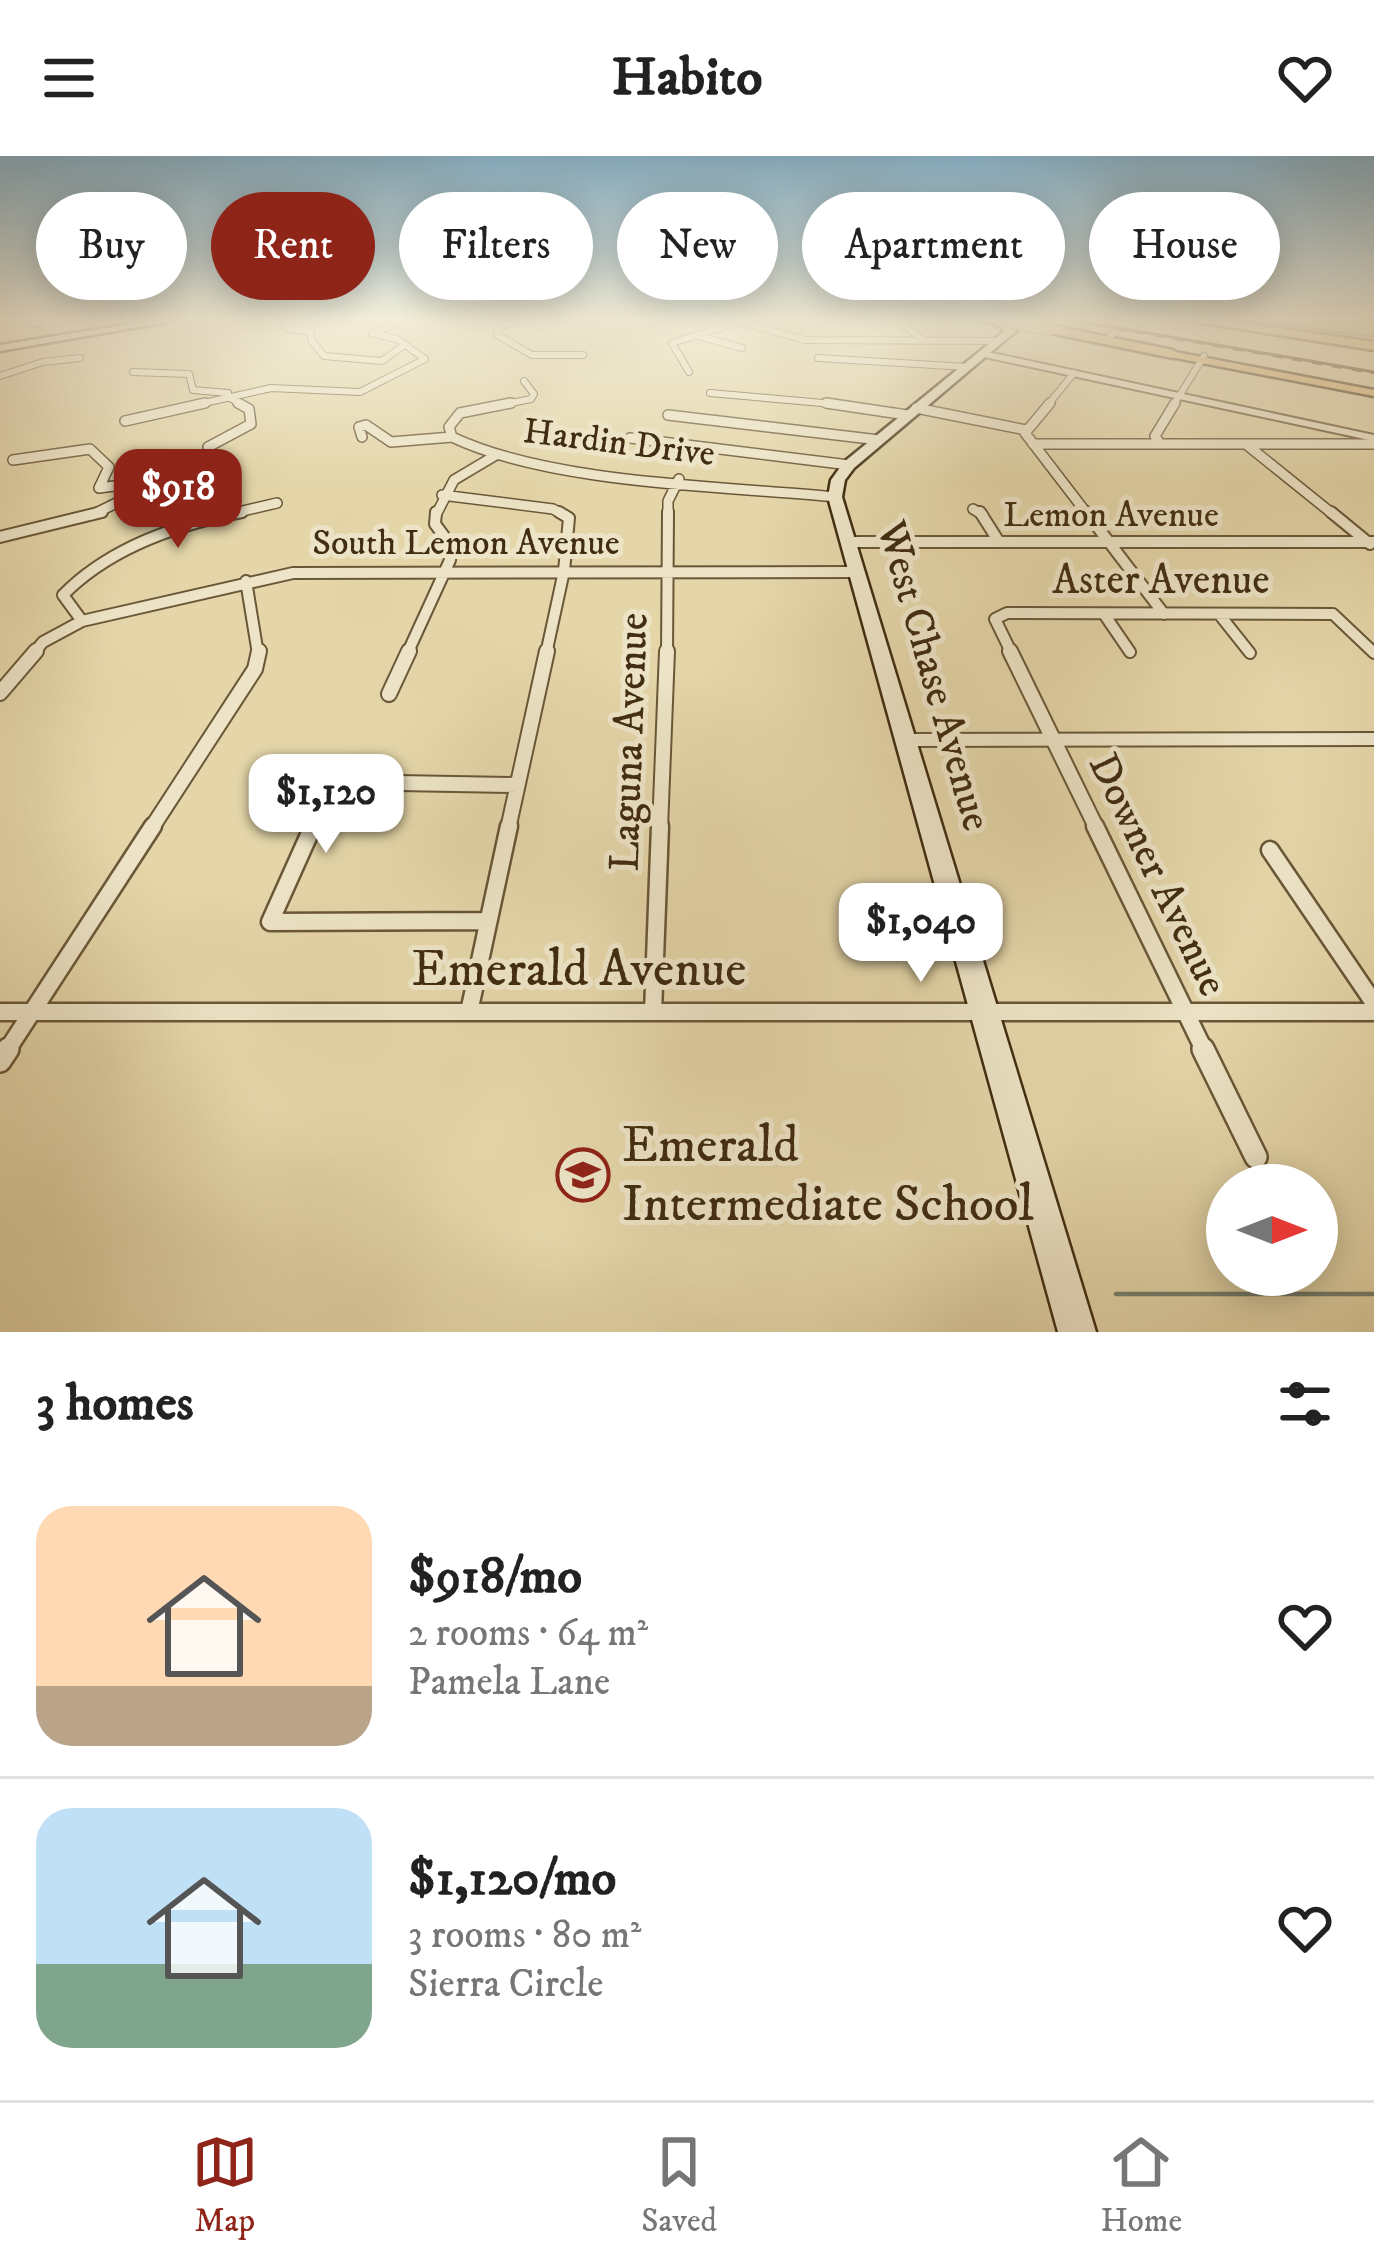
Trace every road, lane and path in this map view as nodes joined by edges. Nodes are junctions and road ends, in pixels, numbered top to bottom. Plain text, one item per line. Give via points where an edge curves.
1 (158, 373) edge
2 (400, 373) edge
3 (960, 373) edge
4 (1069, 373) edge
5 (1193, 373) edge
6 (1280, 373) edge
7 (1074, 374) junction
8 (524, 381) dead end
9 (1374, 391) edge
10 (245, 393) junction
11 (710, 393) dead end
12 (1178, 396) junction
13 (228, 397) junction
14 (912, 412) junction
15 (668, 415) dead end
16 (125, 421) dead end
17 (1026, 430) junction
18 (362, 437) dead end
19 (452, 437) junction
20 (630, 438) dead end
21 (879, 440) junction
22 (1374, 441) edge
23 (1033, 444) junction
24 (1160, 444) junction
25 (1246, 444) junction
26 (208, 447) dead end
27 (498, 454) junction
28 (13, 460) dead end
29 (849, 465) junction
30 (679, 478) junction
31 (442, 495) junction
32 (835, 496) junction
33 (277, 503) dead end
34 (973, 508) dead end
35 (0, 537) edge
36 (847, 542) junction
37 (999, 542) junction
38 (1108, 542) junction
39 (1372, 544) edge
40 (564, 571) junction
41 (444, 572) junction
42 (670, 572) junction
43 (856, 572) junction
44 (246, 581) junction
45 (1104, 614) junction
46 (1164, 614) junction
47 (1219, 614) junction
48 (82, 621) junction
49 (994, 623) joint
50 (1130, 652) dead end
51 (1250, 653) dead end
52 (1374, 653) edge
53 (0, 693) edge
54 (389, 694) dead end
55 (1374, 739) edge
56 (905, 740) junction
57 (1051, 740) junction
58 (518, 785) junction
59 (1270, 850) dead end
60 (487, 921) junction
61 (1374, 1003) edge
62 (0, 1012) edge
63 (33, 1012) junction
64 (469, 1012) junction
65 (653, 1012) junction
66 (984, 1012) junction
67 (1185, 1012) junction
68 (1374, 1012) edge
69 (0, 1060) edge
70 (1256, 1157) dead end
71 (1077, 1332) edge

1 - 10 street via 189,374 196,390
2 - 10 street via 369,390
3 - 14 main road, West Chase Avenue
4 - 7 street
5 - 12 street
6 - 9 main road
7 - 12 street
7 - 17 street
8 - 19 street, Hardin Drive via 530,399 467,410 449,427
10 - 13 street
11 - 14 street
12 - 22 street
12 - 24 street via 1154,436
13 - 16 street
13 - 26 street via 250,409 251,424
14 - 17 street
14 - 21 main road, West Chase Avenue
15 - 21 street
17 - 23 street
18 - 19 street via 366,425 391,442
19 - 27 street, Hardin Drive
20 - 29 street
21 - 29 main road, West Chase Avenue
22 - 25 street
23 - 24 street
23 - 38 street
24 - 25 street
25 - 39 street
27 - 30 street, Hardin Drive
27 - 31 street via 463,470
28 - 35 street via 90,449 110,467 99,488 147,488 101,513
29 - 32 main road, West Chase Avenue
30 - 32 street, Hardin Drive
30 - 42 street, Laguna Avenue via 668,501
31 - 40 street via 553,509 568,518
31 - 41 street via 435,524 452,547
32 - 36 main road, West Chase Avenue
33 - 48 street via 180,525 79,577 63,596
34 - 37 street
36 - 37 street, Lemon Avenue
36 - 43 main road, West Chase Avenue
37 - 38 street, Lemon Avenue
38 - 39 street, Lemon Avenue
38 - 46 street
40 - 41 street, South Lemon Avenue
40 - 42 street, South Lemon Avenue
40 - 58 street
41 - 44 street, South Lemon Avenue
41 - 54 street
42 - 43 street, South Lemon Avenue
42 - 65 street, Laguna Avenue
43 - 56 main road, West Chase Avenue
44 - 48 street, South Lemon Avenue
44 - 63 street via 259,649 254,669
45 - 46 street, Aster Avenue
45 - 49 street, Aster Avenue via 1007,613
45 - 50 street
46 - 47 street, Aster Avenue
47 - 51 street
47 - 52 street, Aster Avenue via 1333,614
48 - 53 street via 43,642
49 - 57 street, Downer Avenue
55 - 57 street
56 - 57 street
56 - 66 main road, West Chase Avenue
57 - 67 street, Downer Avenue
58 - 60 street
58 - 60 street via 343,782 330,789 270,922
59 - 61 street
60 - 64 street
62 - 63 street, Emerald Avenue
63 - 64 street, Emerald Avenue
63 - 69 street
64 - 65 street, Emerald Avenue
65 - 66 street, Emerald Avenue
66 - 67 street, Emerald Avenue
66 - 71 main road, West Chase Avenue
67 - 68 street, Emerald Avenue
67 - 70 street, Downer Avenue

